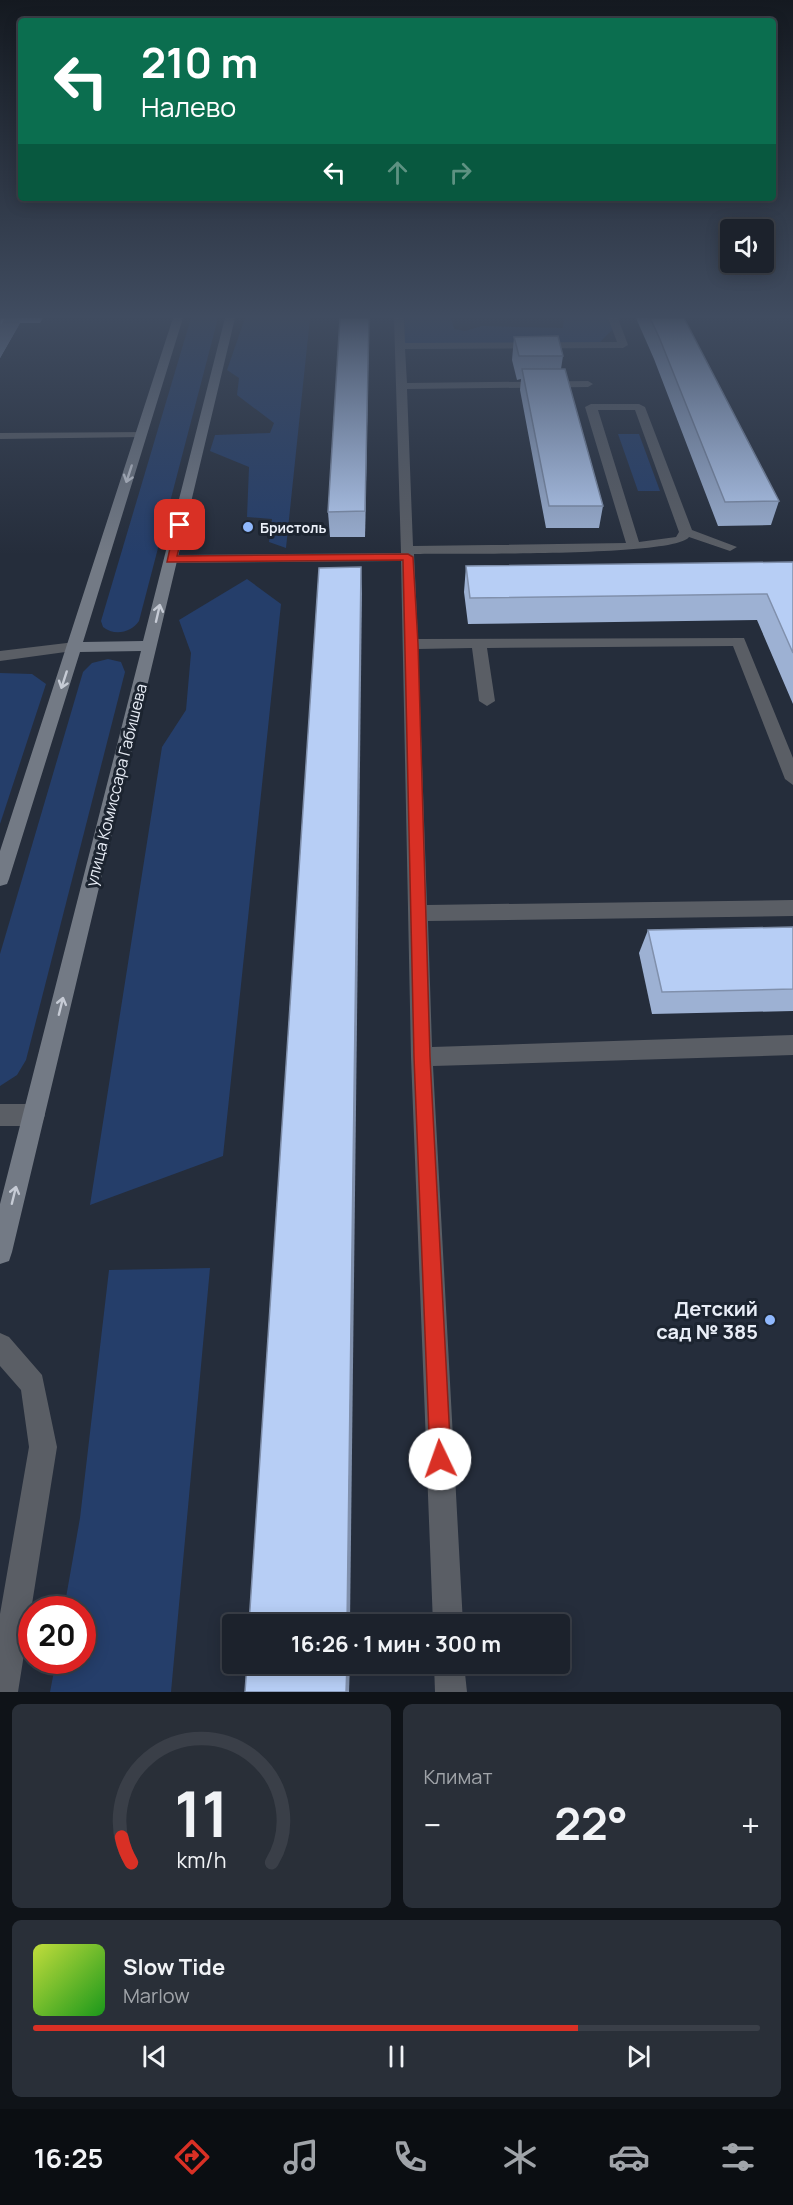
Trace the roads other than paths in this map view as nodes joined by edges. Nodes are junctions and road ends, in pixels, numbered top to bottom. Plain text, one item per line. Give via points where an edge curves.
1 (153, 397) edge
2 (211, 397) edge
3 (400, 397) edge
4 (142, 434) junction
5 (0, 436) edge
6 (686, 532) junction
7 (634, 547) junction
8 (730, 547) dead end
9 (407, 554) junction
10 (171, 559) junction
11 (479, 643) junction
12 (412, 644) junction
13 (150, 646) junction
14 (75, 647) junction
15 (0, 656) edge
16 (487, 701) dead end
17 (793, 779) edge
18 (4, 853) edge
19 (0, 879) edge
20 (793, 908) edge
21 (419, 913) junction
22 (793, 1045) edge
23 (422, 1057) junction
24 (0, 1115) edge
25 (34, 1115) junction
26 (0, 1252) edge
27 (0, 1346) edge
28 (448, 1614) edge
29 (450, 1674) edge
30 (2, 1692) edge
31 (451, 1692) edge

1 - 4 street
2 - 10 street, улица Комиссара Габишева
3 - 9 street
4 - 5 street
4 -> 14 street
6 - 7 street via 681,540
6 - 7 street via 639,406 591,407
6 - 8 street
7 - 9 street
9 - 10 street
9 - 12 street
13 -> 10 street, улица Комиссара Габишева
11 - 12 street
11 - 16 street
11 - 17 street via 739,641
12 - 21 street
13 - 14 street
25 -> 13 street, улица Комиссара Габишева
14 - 15 street
14 -> 18 street
18 - 19 street
20 - 21 street
21 - 23 street
22 - 23 street
23 - 28 street
24 - 25 street
26 -> 25 street, улица Комиссара Габишева
27 - 30 street via 33,1384 43,1447
29 - 31 street

